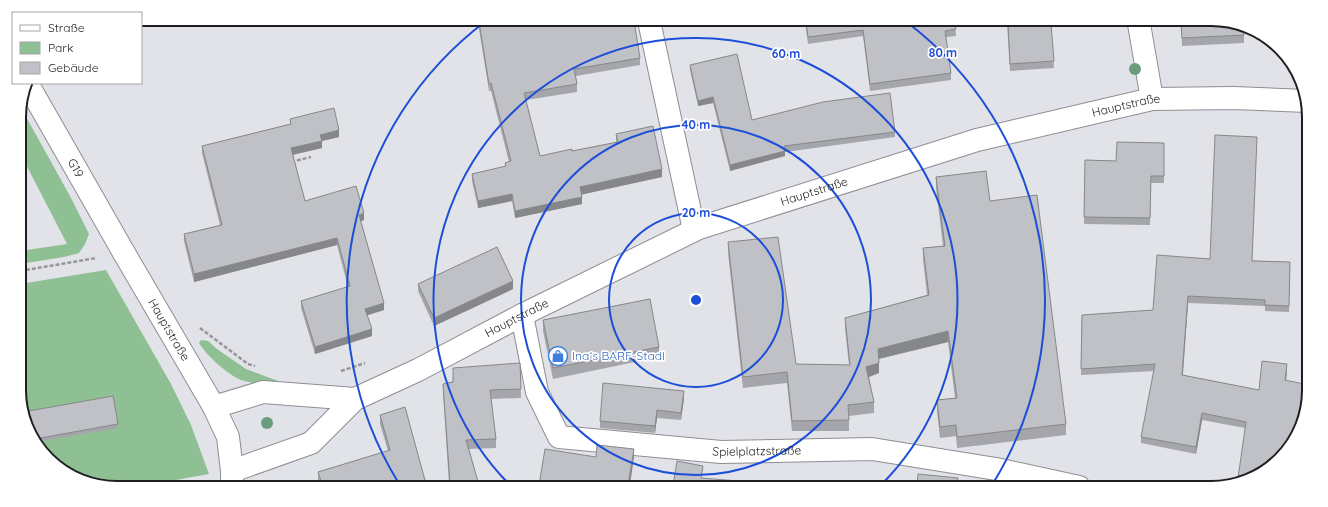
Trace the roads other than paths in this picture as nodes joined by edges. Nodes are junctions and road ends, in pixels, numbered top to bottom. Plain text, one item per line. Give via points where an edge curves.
1 (650, 26) edge
2 (1139, 26) edge
3 (31, 89) edge
4 (1152, 99) junction
5 (1300, 101) edge
6 (694, 230) junction
7 (124, 253) joint
8 (522, 315) junction
9 (355, 399) junction
10 (214, 407) junction
11 (232, 477) edge
12 (1051, 481) edge

1 - 6 street
2 - 4 street
3 - 7 street, G19
4 - 5 street, Hauptstraße
4 - 6 street, Hauptstraße via 977,140
6 - 8 street, Hauptstraße
7 - 10 street, Hauptstraße
8 - 9 street, Hauptstraße via 418,370
8 - 12 street, Spielplatzstraße via 537,392 559,437 721,452 872,449 996,469
9 - 10 street, Hauptstraße via 263,392
9 - 11 street, Hauptstraße via 311,443
10 - 11 street, Hauptstraße via 228,437

